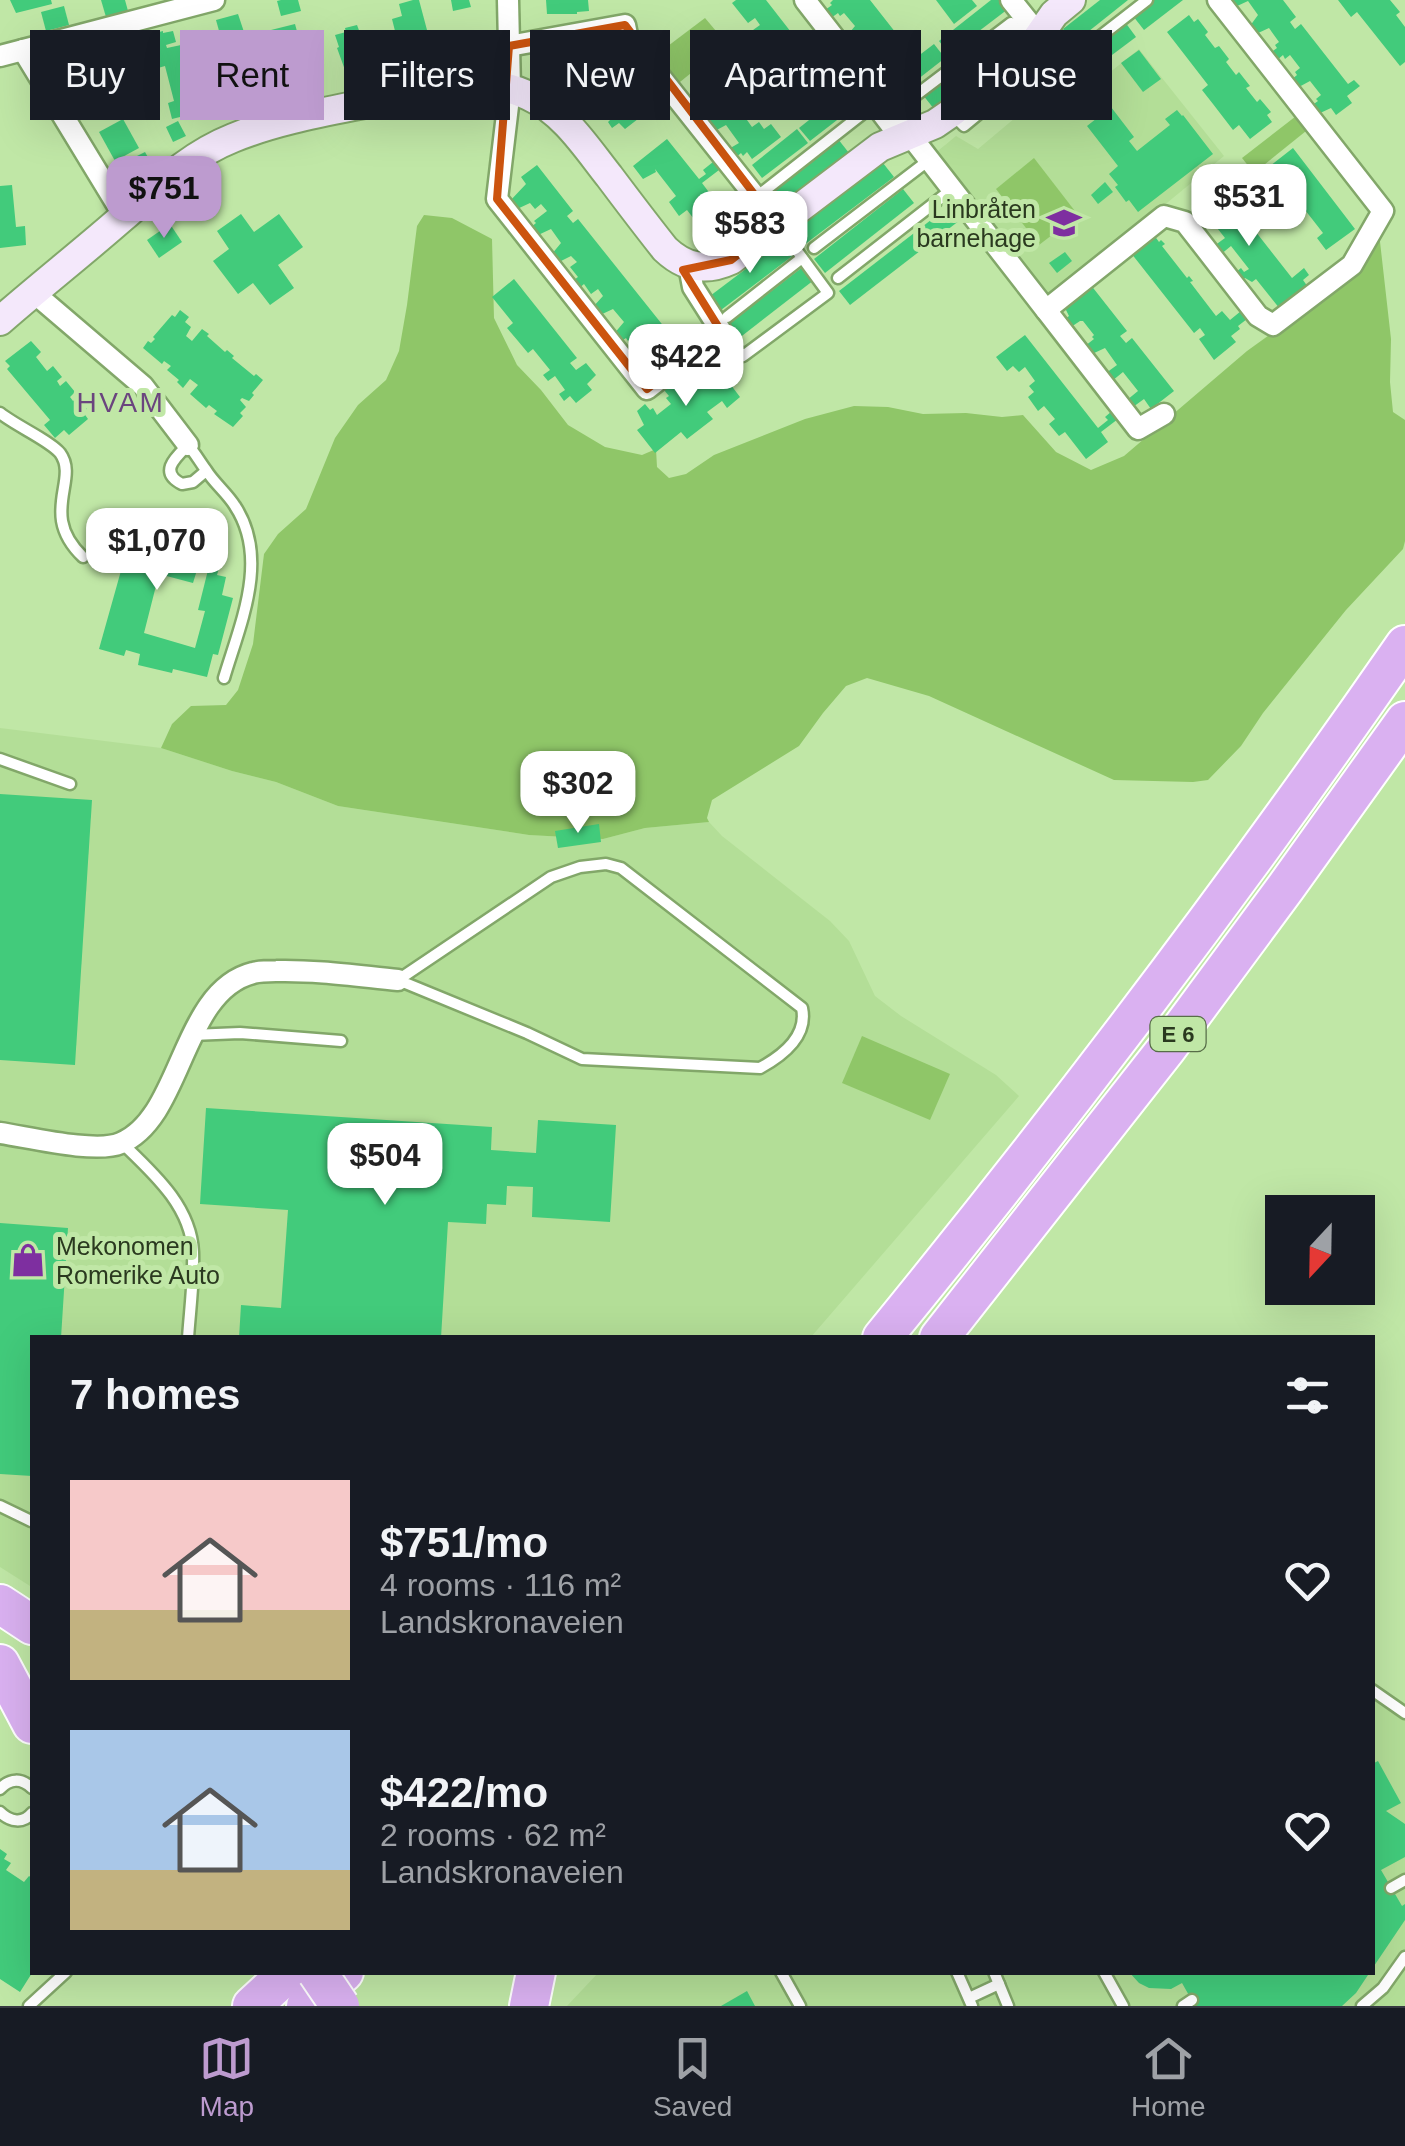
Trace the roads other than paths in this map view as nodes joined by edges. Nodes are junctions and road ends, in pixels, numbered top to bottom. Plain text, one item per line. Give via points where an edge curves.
1 (214, 0) edge
2 (508, 0) edge
3 (805, 0) edge
4 (1010, 0) edge
5 (1072, 0) edge
6 (1146, 0) edge
7 (1218, 0) edge
8 (508, 30) edge
9 (1002, 30) edge
10 (1027, 30) edge
11 (1035, 30) edge
12 (1044, 30) edge
13 (1108, 30) edge
14 (510, 46) edge
15 (23, 50) junction
16 (0, 56) edge
17 (941, 76) edge
18 (510, 88) edge
19 (921, 91) edge
20 (344, 109) edge
21 (506, 120) edge
22 (941, 120) edge
23 (903, 136) junction
24 (929, 160) junction
25 (952, 189) junction
26 (764, 191) dead end
27 (124, 216) junction
28 (778, 224) junction
29 (814, 248) dead end
30 (802, 258) junction
31 (688, 266) junction
32 (838, 278) dead end
33 (33, 292) junction
34 (1046, 310) junction
35 (0, 321) edge
36 (724, 324) junction
37 (0, 413) edge
38 (1164, 414) dead end
39 (188, 444) junction
40 (206, 472) junction
41 (83, 557) dead end
42 (1405, 645) edge
43 (224, 678) dead end
44 (1405, 721) edge
45 (0, 759) edge
46 (70, 784) dead end
47 (398, 980) junction
48 (192, 1034) junction
49 (341, 1041) dead end
50 (0, 1133) edge
51 (122, 1143) junction
52 (188, 1335) edge
53 (884, 1335) edge
54 (941, 1335) edge
55 (0, 1506) edge
56 (30, 1521) edge
57 (0, 1589) edge
58 (30, 1599) edge
59 (0, 1604) edge
60 (30, 1624) edge
61 (0, 1632) edge
62 (0, 1664) edge
63 (30, 1673) edge
64 (1375, 1692) edge
65 (1405, 1712) edge
66 (30, 1720) edge
67 (30, 1786) edge
68 (0, 1789) edge
69 (0, 1812) edge
70 (30, 1817) edge
71 (1405, 1880) edge
72 (1392, 1888) dead end
73 (1405, 1957) edge
74 (63, 1975) edge
75 (264, 1975) edge
76 (286, 1975) edge
77 (320, 1975) edge
78 (342, 1975) edge
79 (348, 1975) edge
80 (364, 1975) edge
81 (535, 1975) edge
82 (784, 1975) edge
83 (958, 1975) edge
84 (1106, 1975) edge
85 (996, 1978) edge
86 (970, 2002) edge
87 (29, 2006) edge
88 (236, 2006) edge
89 (252, 2006) edge
90 (306, 2006) edge
91 (338, 2006) edge
92 (370, 2006) edge
93 (529, 2006) edge
94 (800, 2006) edge
95 (1008, 2006) edge
96 (1123, 2006) edge
97 (1362, 2006) edge

1 - 15 street
2 - 8 street
3 - 23 street
4 - 11 street
5 - 12 street
6 - 13 lane
7 - 34 street via 1383,211 1352,265 1273,325 1258,316 1185,222 1164,216
9 - 10 lane via 1011,23
14 - 28 street via 625,26
15 - 16 street
15 - 27 street
17 - 19 lane
18 - 31 street via 564,120 664,249
20 - 27 street via 273,125 204,152
21 - 36 street via 497,200 647,389
22 - 23 street
23 - 24 street
23 - 26 lane via 870,106
23 - 28 street via 880,146
24 - 25 street
24 - 29 lane
25 - 32 lane
25 - 34 street
27 - 33 street
28 - 30 lane
28 - 31 street via 731,260
30 - 36 lane
30 - 36 lane via 828,293 743,356
31 - 36 street via 693,286
33 - 35 street
33 - 39 street via 143,386
34 - 38 street via 1138,429
37 - 41 lane via 63,459 61,522
39 - 40 lane
39 - 40 lane via 173,460 174,479 187,484
40 - 43 lane via 236,508 251,556 247,600
42 - 53 highway, E 6 via 1139,1011
44 - 54 highway, E 6 via 1166,1048
45 - 46 lane
47 - 47 lane via 551,877 606,864 622,868 802,1008 805,1020 782,1056 760,1068 582,1059
47 - 48 street via 255,972 231,981
48 - 49 lane
48 - 51 street via 162,1099
50 - 51 street via 100,1148
51 - 52 lane via 184,1218 193,1250
55 - 56 lane
57 - 58 highway
59 - 60 highway
61 - 63 highway
62 - 66 highway
64 - 65 lane
67 - 68 lane via 14,1780
69 - 70 lane via 12,1820
71 - 72 lane
73 - 97 lane
74 - 87 lane
75 - 88 highway
76 - 89 highway
77 - 91 highway, bridge
78 - 90 highway
79 - 92 highway
80 - 91 highway
81 - 93 highway
82 - 94 lane
83 - 86 lane
84 - 96 lane
85 - 86 lane
85 - 95 lane

